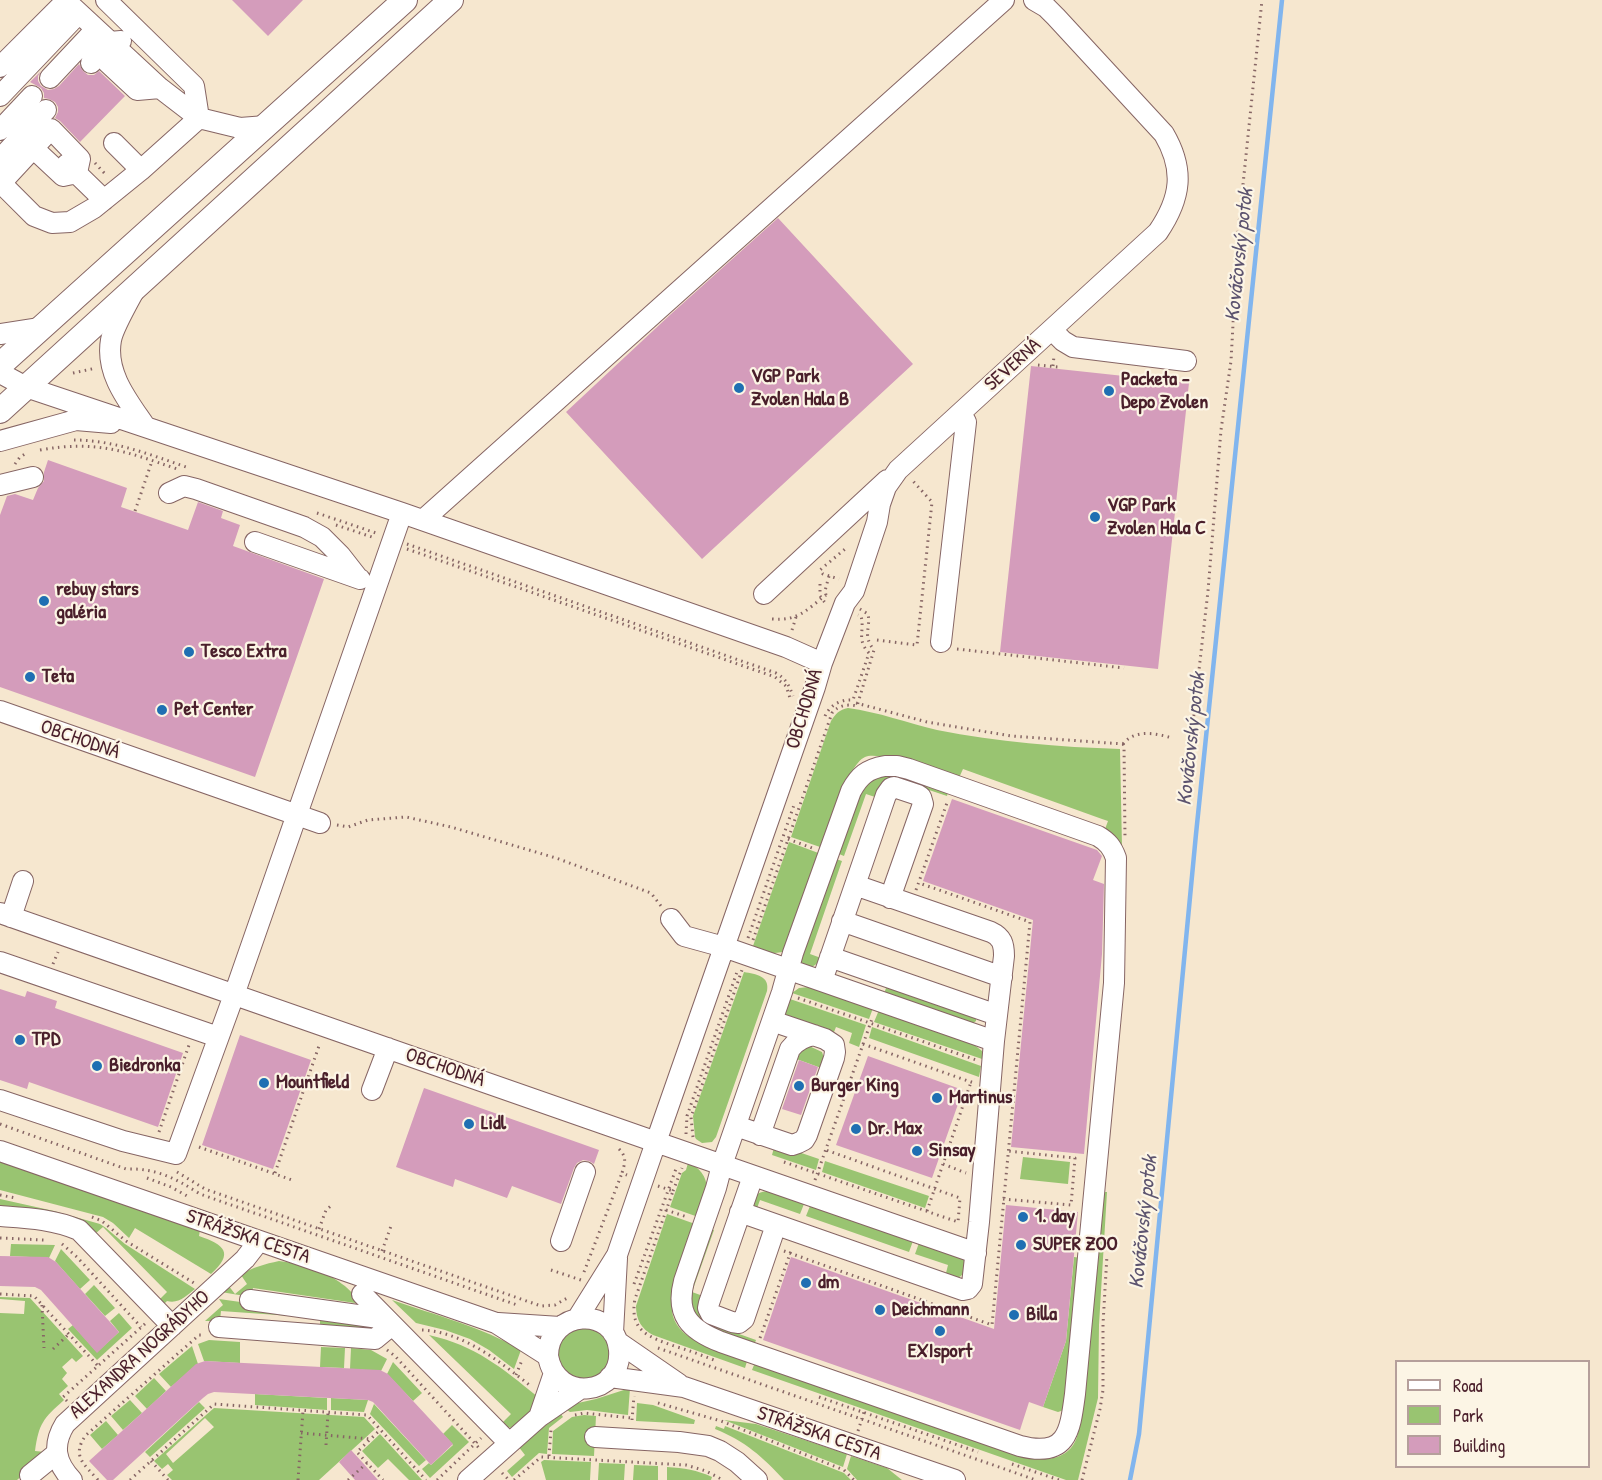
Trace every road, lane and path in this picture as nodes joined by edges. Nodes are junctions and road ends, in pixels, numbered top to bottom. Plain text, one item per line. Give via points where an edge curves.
1 (106, 0) edge
2 (405, 0) edge
3 (452, 0) edge
4 (1004, 0) edge
5 (1034, 0) edge
6 (1262, 0) edge
7 (71, 5) edge
8 (103, 36) junction
9 (91, 63) dead end
10 (0, 67) edge
11 (50, 78) dead end
12 (160, 88) junction
13 (3, 94) edge
14 (32, 96) dead end
15 (46, 110) dead end
16 (199, 118) junction
17 (266, 126) junction
18 (0, 130) edge
19 (38, 143) junction
20 (114, 143) dead end
21 (0, 159) edge
22 (141, 170) junction
23 (77, 173) junction
24 (0, 182) edge
25 (104, 200) junction
26 (134, 290) junction
27 (40, 328) junction
28 (1052, 330) junction
29 (0, 334) edge
30 (1186, 361) dead end
31 (1030, 364) dead end
32 (0, 365) edge
33 (103, 367) dead end
34 (1058, 367) dead end
35 (70, 373) dead end
36 (0, 374) edge
37 (26, 387) junction
38 (0, 411) edge
39 (961, 413) junction
40 (145, 426) junction
41 (69, 440) dead end
42 (0, 441) edge
43 (153, 461) dead end
44 (190, 469) dead end
45 (899, 469) junction
46 (33, 477) dead end
47 (0, 485) edge
48 (169, 493) dead end
49 (135, 512) dead end
50 (314, 512) dead end
51 (402, 513) junction
52 (423, 520) junction
53 (255, 542) dead end
54 (398, 544) junction
55 (849, 553) dead end
56 (843, 570) dead end
57 (829, 576) junction
58 (358, 578) junction
59 (820, 584) dead end
60 (376, 585) junction
61 (764, 594) dead end
62 (822, 599) junction
63 (847, 606) junction
64 (796, 617) junction
65 (772, 619) dead end
66 (792, 630) dead end
67 (877, 640) dead end
68 (946, 645) joint
69 (822, 663) junction
70 (780, 664) dead end
71 (1124, 668) dead end
72 (776, 675) junction
73 (853, 700) junction
74 (857, 704) junction
75 (798, 710) junction
76 (0, 711) edge
77 (1172, 738) dead end
78 (1191, 740) dead end
79 (953, 784) junction
80 (795, 802) dead end
81 (297, 815) junction
82 (320, 823) joint
83 (788, 839) junction
84 (814, 848) dead end
85 (23, 881) dead end
86 (855, 885) junction
87 (918, 885) dead end
88 (890, 897) junction
89 (6, 915) edge
90 (671, 919) joint
91 (842, 921) junction
92 (724, 947) junction
93 (746, 955) junction
94 (830, 957) junction
95 (0, 962) edge
96 (788, 970) junction
97 (1002, 977) junction
98 (822, 981) junction
99 (234, 994) junction
100 (790, 995) dead end
101 (997, 1016) junction
102 (772, 1021) junction
103 (870, 1023) junction
104 (814, 1035) junction
105 (192, 1037) dead end
106 (218, 1037) junction
107 (994, 1041) junction
108 (320, 1043) dead end
109 (863, 1044) junction
110 (388, 1048) junction
111 (984, 1063) dead end
112 (971, 1082) junction
113 (982, 1086) dead end
114 (372, 1090) dead end
115 (0, 1100) edge
116 (0, 1124) edge
117 (736, 1126) junction
118 (760, 1135) junction
119 (157, 1138) dead end
120 (656, 1142) junction
121 (199, 1147) dead end
122 (617, 1147) dead end
123 (826, 1150) junction
124 (0, 1151) edge
125 (686, 1151) junction
126 (1008, 1151) dead end
127 (722, 1164) junction
128 (943, 1164) junction
129 (170, 1169) dead end
130 (190, 1171) dead end
131 (585, 1172) dead end
132 (274, 1173) junction
133 (622, 1173) junction
134 (966, 1173) dead end
135 (753, 1176) junction
136 (633, 1177) dead end
137 (147, 1178) dead end
138 (188, 1178) junction
139 (295, 1181) dead end
140 (934, 1188) junction
141 (217, 1193) junction
142 (191, 1198) dead end
143 (215, 1199) junction
144 (1003, 1199) dead end
145 (332, 1205) dead end
146 (666, 1210) dead end
147 (740, 1212) junction
148 (926, 1212) junction
149 (0, 1216) edge
150 (688, 1218) dead end
151 (776, 1225) junction
152 (391, 1226) dead end
153 (319, 1229) junction
154 (0, 1238) edge
155 (48, 1240) dead end
156 (56, 1241) dead end
157 (259, 1241) junction
158 (561, 1241) dead end
159 (382, 1251) junction
160 (975, 1253) junction
161 (617, 1255) junction
162 (551, 1270) dead end
163 (581, 1280) junction
164 (589, 1283) dead end
165 (578, 1287) dead end
166 (898, 1292) dead end
167 (574, 1293) dead end
168 (0, 1294) edge
169 (362, 1294) dead end
170 (250, 1300) dead end
171 (42, 1305) junction
172 (516, 1305) dead end
173 (152, 1318) dead end
174 (389, 1322) junction
175 (496, 1323) junction
176 (568, 1323) junction
177 (172, 1326) junction
178 (141, 1327) junction
179 (216, 1331) joint
180 (69, 1334) junction
181 (615, 1338) junction
182 (759, 1339) dead end
183 (410, 1343) junction
184 (44, 1348) dead end
185 (53, 1349) dead end
186 (386, 1349) dead end
187 (525, 1353) dead end
188 (551, 1365) junction
189 (98, 1366) junction
190 (516, 1375) junction
191 (610, 1377) junction
192 (532, 1387) dead end
193 (684, 1387) junction
194 (580, 1389) junction
195 (644, 1400) dead end
196 (68, 1402) dead end
197 (654, 1402) dead end
198 (303, 1411) junction
199 (864, 1412) dead end
200 (328, 1413) junction
201 (569, 1416) dead end
202 (545, 1423) junction
203 (380, 1430) junction
204 (301, 1433) junction
205 (327, 1435) junction
206 (595, 1437) dead end
207 (856, 1438) dead end
208 (370, 1439) junction
209 (508, 1443) junction
210 (326, 1445) dead end
211 (57, 1453) junction
212 (549, 1457) junction
213 (151, 1461) junction
214 (367, 1463) junction
215 (137, 1474) junction
216 (30, 1475) dead end
217 (927, 1476) edge
218 (70, 1478) edge
219 (98, 1480) edge
220 (130, 1480) edge
221 (137, 1480) edge
222 (168, 1480) edge
223 (298, 1480) edge
224 (348, 1480) edge
225 (383, 1480) edge
226 (426, 1480) edge
227 (437, 1480) edge
228 (468, 1480) edge
229 (514, 1480) edge
230 (723, 1480) edge
231 (757, 1480) edge
232 (854, 1480) edge
233 (955, 1480) edge

1 - 16 street via 194,86
2 - 17 main road
3 - 26 main road
4 - 52 street
5 - 28 street via 1056,17 1164,134 1172,148 1178,179 1169,215 1158,232
6 - 78 path via 1238,233 1231,361
7 - 8 street
7 - 10 street
7 - 13 street via 43,50 45,63 19,90
8 - 9 street
8 - 11 street
8 - 12 street via 128,40 159,70
8 - 12 street via 108,63 137,90
12 - 16 street
14 - 18 street
15 - 21 street
16 - 17 street via 240,128
16 - 22 street
17 - 27 main road
19 - 23 street via 63,176
19 - 23 street via 51,129 80,159
19 - 24 street
20 - 22 street
22 - 25 street
23 - 25 street
24 - 25 street via 34,216 52,223 70,222
26 - 37 main road
26 - 40 street via 111,339 111,366
27 - 29 street
27 - 32 main road
28 - 30 street, SEVERNÁ via 1073,347
28 - 39 street, SEVERNÁ
31 - 34 path
33 - 35 path
36 - 37 street
37 - 38 main road
37 - 40 street
39 - 45 street, SEVERNÁ
39 - 68 street via 966,422
40 - 42 street via 76,420
40 - 51 street, OBCHODNÁ
41 - 44 path via 107,442
43 - 49 path
45 - 61 street
45 - 63 street, SEVERNÁ via 886,488
45 - 67 path via 932,502 917,645
46 - 47 street
48 - 58 street via 184,486 196,489 304,527 322,537
50 - 54 path
51 - 52 street, OBCHODNÁ
51 - 54 street
52 - 69 street, OBCHODNÁ
53 - 58 street
54 - 60 street
54 - 72 path
54 - 72 path
55 - 57 path via 844,549 820,570
56 - 57 path via 840,579
57 - 62 path
58 - 60 street
59 - 62 path
60 - 81 street
62 - 63 path via 826,604
62 - 64 path
63 - 69 street, SEVERNÁ
63 - 73 path via 862,618 861,640 869,653
63 - 74 path via 868,614 867,639 874,650
64 - 65 path
64 - 66 path
68 - 71 path
69 - 75 street, OBCHODNÁ
70 - 72 path
72 - 75 path
72 - 75 path via 788,684
73 - 74 path
73 - 75 path via 838,702 824,719
74 - 77 path via 927,722 1011,736 1123,744 1132,735
74 - 83 path via 845,705 832,713
75 - 92 street, OBCHODNÁ
76 - 81 street, OBCHODNÁ
79 - 87 path
79 - 96 street via 897,766 874,768 857,779
79 - 127 street via 1098,836 1113,849 1116,858 1113,995 1075,1394 1066,1436 1049,1449 1020,1446 721,1342 694,1328 682,1307 680,1294
80 - 93 path
81 - 82 street, OBCHODNÁ
81 - 99 street
82 - 90 path via 348,827 368,820 406,817 451,827 651,892
83 - 84 path
83 - 93 path
85 - 89 street, OBCHODNÁ
86 - 88 street
86 - 88 street via 888,791 894,787 908,791 921,797 923,804
86 - 91 street
88 - 97 street via 997,935 1004,950
89 - 99 street, OBCHODNÁ
90 - 92 street via 684,936
91 - 94 street
91 - 97 street
92 - 93 street
92 - 120 street, OBCHODNÁ
93 - 96 street
93 - 125 path via 687,1116
93 - 125 path via 691,1117 693,1136
94 - 98 street
94 - 101 street
95 - 106 street
96 - 98 street
96 - 102 street
97 - 101 street
98 - 107 street
99 - 106 street
99 - 110 street, OBCHODNÁ
100 - 103 path
101 - 107 street
102 - 104 street
102 - 117 street
103 - 109 path
103 - 111 path
104 - 118 street via 801,1038 790,1049
104 - 118 street via 831,1042 835,1052 807,1135 792,1145
105 - 119 path
106 - 115 street via 176,1154 123,1141
107 - 160 street
108 - 132 path
109 - 112 path
109 - 123 path
110 - 114 street
110 - 120 street, OBCHODNÁ
112 - 113 path
112 - 128 path
116 - 143 path via 126,1168 144,1168 177,1179
117 - 118 street
117 - 127 street
120 - 125 street
120 - 161 street, OBCHODNÁ
121 - 132 path
122 - 133 path via 624,1156
123 - 140 path
123 - 148 path via 818,1174
124 - 157 street, STRÁŽSKA CESTA
125 - 125 path via 671,1190
125 - 127 street
126 - 144 path via 1076,1158 1071,1205
127 - 135 street
128 - 134 path
128 - 140 path
129 - 138 path
130 - 138 path
131 - 158 street
132 - 139 path
133 - 136 path
133 - 163 path
135 - 147 street
135 - 160 street
137 - 142 path
138 - 141 path
140 - 148 path
140 - 148 path via 960,1198 958,1221
141 - 143 path
141 - 153 path
143 - 172 path
145 - 153 path
146 - 150 path
147 - 151 street
147 - 151 street via 708,1306 711,1314 723,1319 739,1323 744,1319
149 - 177 street via 47,1219 79,1230
151 - 160 street via 963,1290 972,1284
152 - 159 path
153 - 159 path
154 - 155 path
156 - 178 path via 68,1247
157 - 175 street, STRÁŽSKA CESTA
157 - 177 street, ALEXANDRA NOGRÁDYHO via 245,1259
159 - 167 path via 541,1306 555,1305
161 - 176 street, OBCHODNÁ
161 - 181 street, OBCHODNÁ
162 - 163 path
163 - 164 path
163 - 165 path
166 - 182 path via 789,1254
168 - 171 path via 34,1296
169 - 174 street
170 - 174 street
171 - 180 path
171 - 184 path
173 - 178 path
174 - 179 street via 375,1340
174 - 183 street
175 - 176 street, STRÁŽSKA CESTA
175 - 188 street, STRÁŽSKA CESTA
176 - 181 street, STRÁŽSKA CESTA via 595,1320
176 - 188 street via 551,1340
177 - 211 street, ALEXANDRA NOGRÁDYHO via 65,1424 58,1437
178 - 189 path
179 - 219 path via 199,1335 86,1435 79,1445 79,1455
180 - 185 path
180 - 189 path
181 - 191 street via 618,1364
181 - 193 street, STRÁŽSKA CESTA
183 - 190 path via 423,1329 445,1335 488,1354
183 - 209 street
186 - 227 path via 475,1443
187 - 190 path
188 - 194 street, STRÁŽSKA CESTA via 566,1384
188 - 202 street
189 - 196 path via 63,1397
190 - 192 path
191 - 193 street, STRÁŽSKA CESTA
191 - 194 street via 596,1387
193 - 217 street, STRÁŽSKA CESTA
194 - 202 street
195 - 201 path via 633,1399 632,1418 584,1413
197 - 232 path via 721,1421 844,1470
198 - 200 path
198 - 204 path
198 - 213 path via 214,1404
199 - 207 path
200 - 203 path via 367,1415
200 - 205 path
202 - 209 street
202 - 212 path
203 - 208 path
203 - 226 path
204 - 205 path
204 - 223 path
205 - 208 path
205 - 210 path
206 - 231 street via 698,1444 729,1456
208 - 214 path via 357,1452
209 - 228 street
211 - 216 street
211 - 218 street
212 - 229 path via 541,1457
212 - 230 path via 686,1465
213 - 215 path
213 - 222 path
214 - 224 path
214 - 225 path
215 - 220 path
215 - 221 path
217 - 233 street, STRÁŽSKA CESTA

